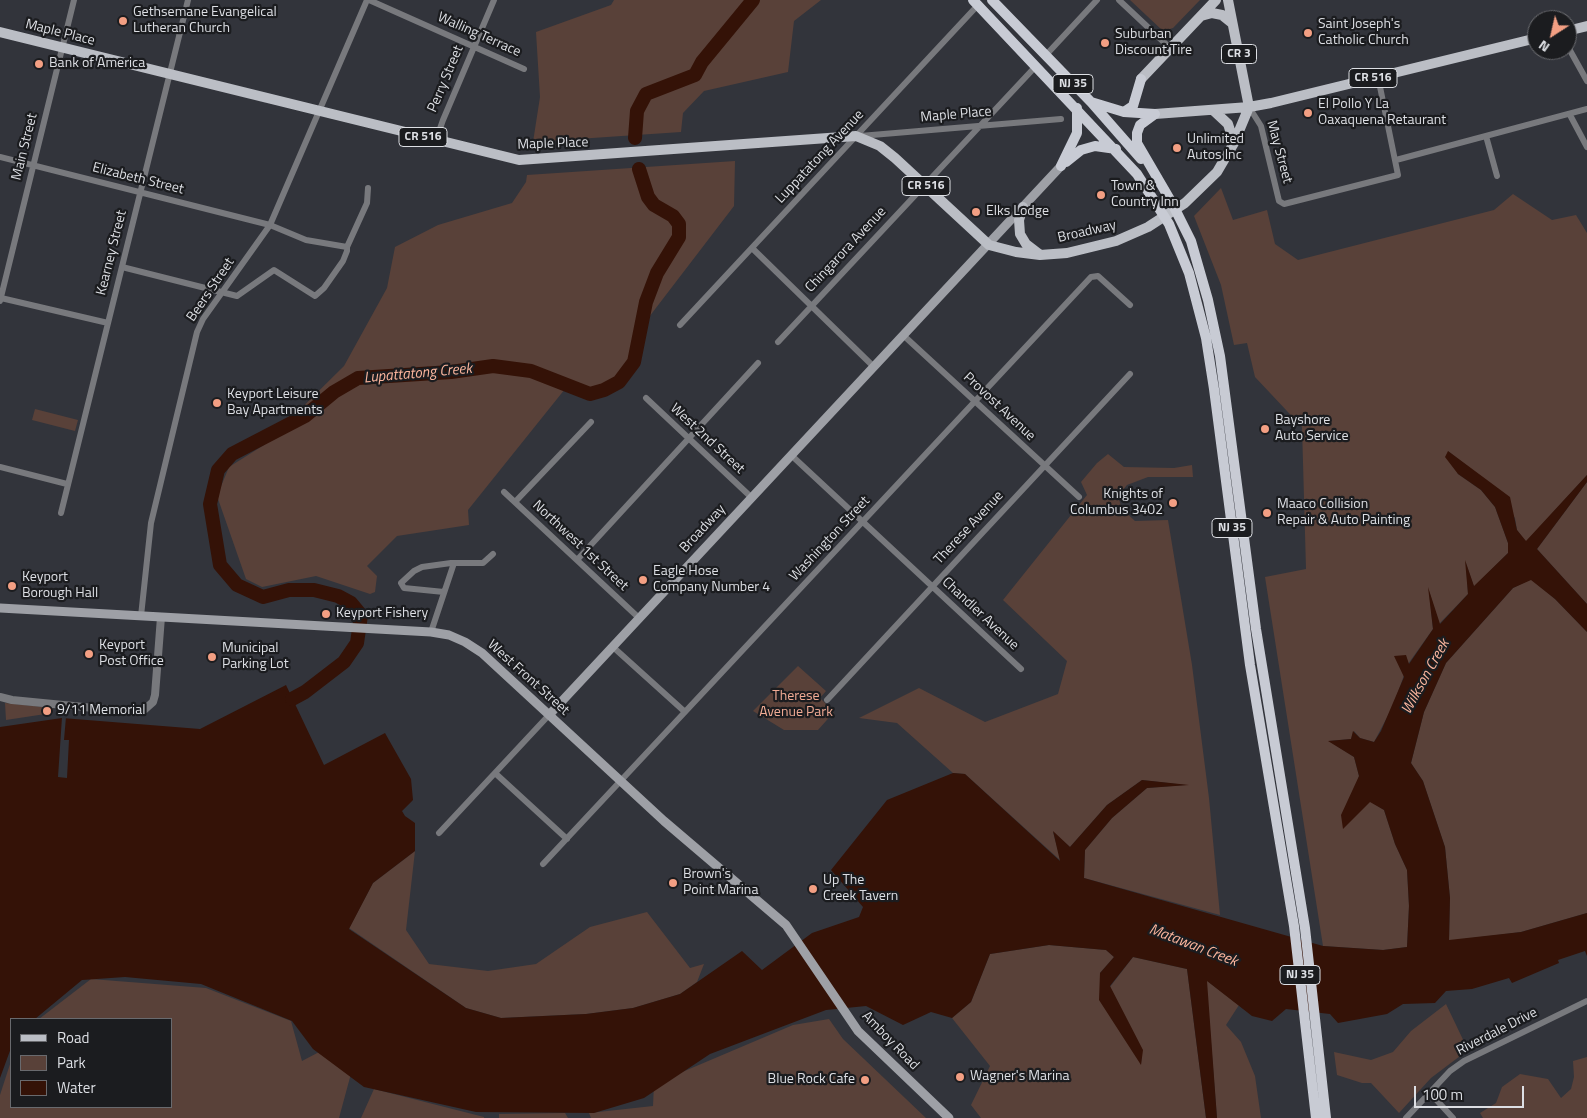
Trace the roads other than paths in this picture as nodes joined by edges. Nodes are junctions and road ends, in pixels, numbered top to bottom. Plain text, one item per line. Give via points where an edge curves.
1 (74, 0) edge
2 (188, 0) edge
3 (368, 0) edge
4 (494, 0) edge
5 (992, 0) edge
6 (1097, 0) edge
7 (1119, 0) edge
8 (1216, 0) edge
9 (1228, 0) edge
10 (975, 2) edge
11 (1201, 16) junction
12 (1232, 23) junction
13 (0, 32) edge
14 (1527, 40) edge
15 (474, 46) junction
16 (1169, 47) junction
17 (62, 48) junction
18 (1046, 55) junction
19 (1576, 60) edge
20 (1036, 66) junction
21 (524, 69) dead end
22 (169, 74) junction
23 (1378, 77) junction
24 (1141, 79) joint
25 (1587, 81) edge
26 (1091, 102) junction
27 (1249, 107) junction
28 (1076, 108) junction
29 (1587, 109) edge
30 (1213, 110) junction
31 (319, 112) junction
32 (1124, 112) junction
33 (1155, 114) junction
34 (1570, 115) junction
35 (1061, 119) dead end
36 (978, 127) junction
37 (856, 136) junction
38 (1486, 136) junction
39 (436, 140) junction
40 (1234, 143) junction
41 (1587, 147) edge
42 (1116, 149) junction
43 (0, 157) edge
44 (1396, 160) junction
45 (33, 166) junction
46 (1061, 166) junction
47 (1151, 171) junction
48 (1497, 176) dead end
49 (925, 185) junction
50 (368, 188) dead end
51 (141, 192) junction
52 (1022, 207) junction
53 (270, 226) junction
54 (989, 245) junction
55 (347, 247) junction
56 (752, 248) junction
57 (1040, 254) junction
58 (122, 267) junction
59 (3, 276) edge
60 (222, 292) junction
61 (0, 299) edge
62 (1130, 304) dead end
63 (811, 307) junction
64 (108, 323) junction
65 (680, 325) dead end
66 (903, 334) junction
67 (778, 342) dead end
68 (758, 363) dead end
69 (874, 366) junction
70 (1130, 374) dead end
71 (646, 398) dead end
72 (975, 401) junction
73 (591, 422) dead end
74 (688, 438) junction
75 (791, 455) junction
76 (1044, 466) junction
77 (0, 467) edge
78 (68, 484) junction
79 (504, 492) dead end
80 (751, 497) junction
81 (1079, 497) dead end
82 (515, 502) junction
83 (61, 513) dead end
84 (863, 522) junction
85 (493, 554) dead end
86 (577, 560) junction
87 (454, 563) junction
88 (932, 587) junction
89 (444, 592) junction
90 (0, 608) edge
91 (141, 616) junction
92 (161, 617) junction
93 (639, 618) junction
94 (431, 632) junction
95 (612, 646) junction
96 (1021, 669) dead end
97 (0, 697) edge
98 (827, 700) dead end
99 (685, 712) junction
100 (549, 715) junction
101 (495, 773) junction
102 (620, 782) junction
103 (439, 833) dead end
104 (567, 839) junction
105 (543, 864) dead end
106 (820, 975) joint
107 (1587, 1001) edge
108 (1312, 1024) junction
109 (1430, 1093) junction
110 (950, 1118) edge
111 (1316, 1118) edge
112 (1326, 1118) edge
113 (1406, 1118) edge
114 (1453, 1118) edge

1 - 17 street, Main Street
2 - 22 street, Kearney Street
3 - 15 street, Walling Terrace
3 - 31 street, Beers Street
4 - 15 street, Perry Street
5 - 18 highway, NJ 35
6 - 18 street
7 - 16 street
8 - 11 main road
9 - 12 main road, CR 3
10 - 20 highway, NJ 35
10 - 37 street, Luppatatong Avenue
11 - 12 main road via 1222,15
11 - 16 main road
12 - 27 main road, CR 3
13 - 17 main road, Maple Place / CR 516
14 - 23 main road, CR 516
15 - 21 street, Walling Terrace
15 - 39 street, Perry Street
16 - 24 main road
17 - 22 main road, Maple Place / CR 516
17 - 45 street, Main Street
18 - 26 highway, NJ 35
19 - 25 street
20 - 28 highway, NJ 35
20 - 36 street, Chingarora Avenue
22 - 31 main road, Maple Place / CR 516
22 - 51 street, Kearney Street
23 - 27 main road, CR 516
23 - 44 street
24 - 32 highway via 1134,106
26 - 32 highway
26 - 47 highway, NJ 35
27 - 30 main road
27 - 40 main road, Broadway / CR 516
27 - 44 street, May Street via 1261,126 1282,204 1396,177 1399,172
28 - 42 highway, NJ 35
28 - 46 highway via 1077,134
29 - 34 street
30 - 33 main road
30 - 40 main road via 1228,124
31 - 39 main road, Maple Place / CR 516
31 - 53 street, Beers Street
32 - 33 highway
33 - 47 highway via 1140,125 1137,139
34 - 38 street
34 - 41 street
35 - 36 street, Maple Place
36 - 37 street, Maple Place
36 - 49 street, Chingarora Avenue
37 - 39 main road, Maple Place / CR 516 via 525,160
37 - 49 main road, CR 516 via 880,146
37 - 56 street, Luppatatong Avenue
38 - 44 street
38 - 48 street
40 - 57 main road, Broadway / CR 516 via 1217,172 1185,204 1148,227 1090,249
42 - 46 highway via 1095,146 1081,150
42 - 108 highway, NJ 35 via 1147,188 1169,224 1189,273 1204,330 1250,665
43 - 45 street, Elizabeth Street
45 - 51 street, Elizabeth Street
45 - 59 street, Main Street
46 - 52 main road, Broadway
47 - 108 highway, NJ 35 via 1172,203 1190,242 1214,326 1226,393 1256,629 1305,928
49 - 54 main road, CR 516
49 - 63 street, Chingarora Avenue
50 - 55 street via 367,203
51 - 53 street, Elizabeth Street
51 - 58 street, Kearney Street
52 - 54 main road, Broadway
52 - 57 main road via 1020,234 1026,244
53 - 55 street, Elizabeth Street via 306,240
53 - 60 street, Beers Street
54 - 57 main road, Broadway / CR 516
54 - 66 main road, Broadway
55 - 60 street via 343,261 315,296 274,270 240,296
56 - 63 street
56 - 65 street, Luppatatong Avenue
58 - 60 street
58 - 64 street, Kearney Street
59 - 61 street, Main Street
60 - 91 street, Beers Street via 204,319 195,341 150,523
61 - 64 street
62 - 72 street, Washington Street via 1094,275
63 - 67 street, Chingarora Avenue
63 - 69 street
64 - 78 street, Kearney Street
66 - 69 main road, Broadway
66 - 72 street, Provost Avenue
68 - 74 street
69 - 75 main road, Broadway
70 - 76 street, Therese Avenue
71 - 74 street, West 2nd Street
72 - 76 street, Provost Avenue
72 - 84 street, Washington Street
73 - 82 street
74 - 80 street, West 2nd Street
74 - 86 street
75 - 80 main road, Broadway
75 - 84 street, Chandler Avenue
76 - 81 street, Provost Avenue
76 - 88 street, Therese Avenue
77 - 78 street
78 - 83 street, Kearney Street
79 - 82 street, Northwest 1st Street
80 - 93 main road, Broadway
82 - 86 street, Northwest 1st Street
84 - 88 street, Chandler Avenue
84 - 99 street, Washington Street
85 - 87 street via 483,563
86 - 93 street, Northwest 1st Street
87 - 89 street
87 - 89 street via 422,567 402,582 404,588
88 - 96 street, Chandler Avenue
88 - 98 street, Therese Avenue
89 - 94 street
90 - 91 main road, West Front Street
91 - 92 main road, West Front Street
92 - 94 main road, West Front Street
92 - 97 street via 155,695 153,702 144,710 135,712
93 - 95 main road, Broadway
94 - 100 main road, West Front Street via 473,646
95 - 99 street
95 - 100 main road, Broadway
99 - 102 street, Washington Street
100 - 101 street, Broadway
100 - 102 main road, West Front Street
101 - 103 street, Broadway
101 - 104 street
102 - 104 street, Washington Street
102 - 106 main road, West Front Street via 793,934
104 - 105 street, Washington Street
106 - 110 main road, Amboy Road via 858,1031
107 - 109 street, Riverdale Drive via 1464,1061
108 - 111 highway, NJ 35
108 - 112 highway, NJ 35
109 - 113 street, Riverdale Drive
109 - 114 street

